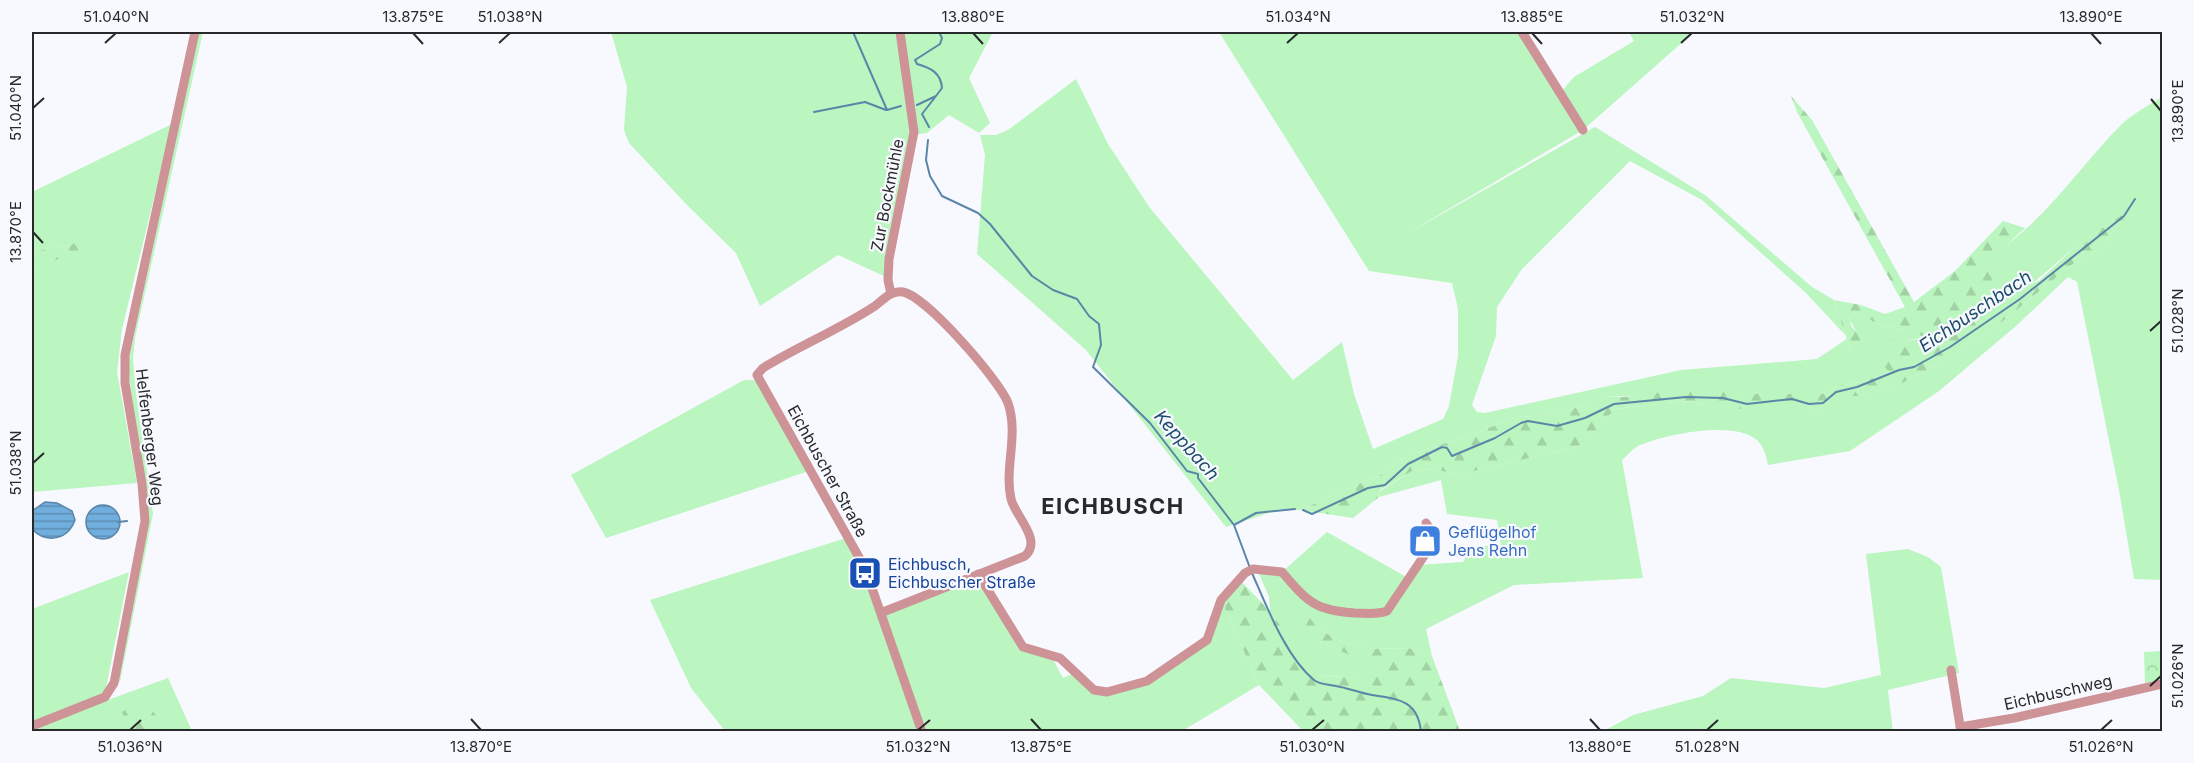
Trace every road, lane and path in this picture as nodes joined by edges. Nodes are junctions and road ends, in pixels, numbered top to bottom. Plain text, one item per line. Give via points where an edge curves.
1 (195, 32) edge
2 (900, 32) edge
3 (1522, 32) edge
4 (1583, 130) dead end
5 (891, 294) junction
6 (1426, 523) dead end
7 (978, 574) junction
8 (883, 612) junction
9 (1951, 670) dead end
10 (2163, 684) edge
11 (32, 726) edge
12 (1961, 730) edge
13 (922, 732) edge

1 - 11 street, Helfenberger Weg via 125,356 125,383 145,521 114,683 105,697
2 - 5 street, Zur Bockmühle via 914,132 891,249
3 - 4 street
5 - 7 street via 902,292 922,301 963,343 1008,403 1013,439 1009,485 1012,501 1032,539 1025,556
5 - 8 street, Eichbuscher Straße via 757,375 865,568
6 - 7 street via 1436,538 1387,610 1379,614 1334,612 1307,600 1282,572 1246,573 1221,600 1207,640 1147,681 1107,692 1094,690 1060,658 1023,647
7 - 8 street
8 - 13 street, Eichbuscher Straße
9 - 12 street, Eichbuschweg
10 - 12 street, Eichbuschweg

